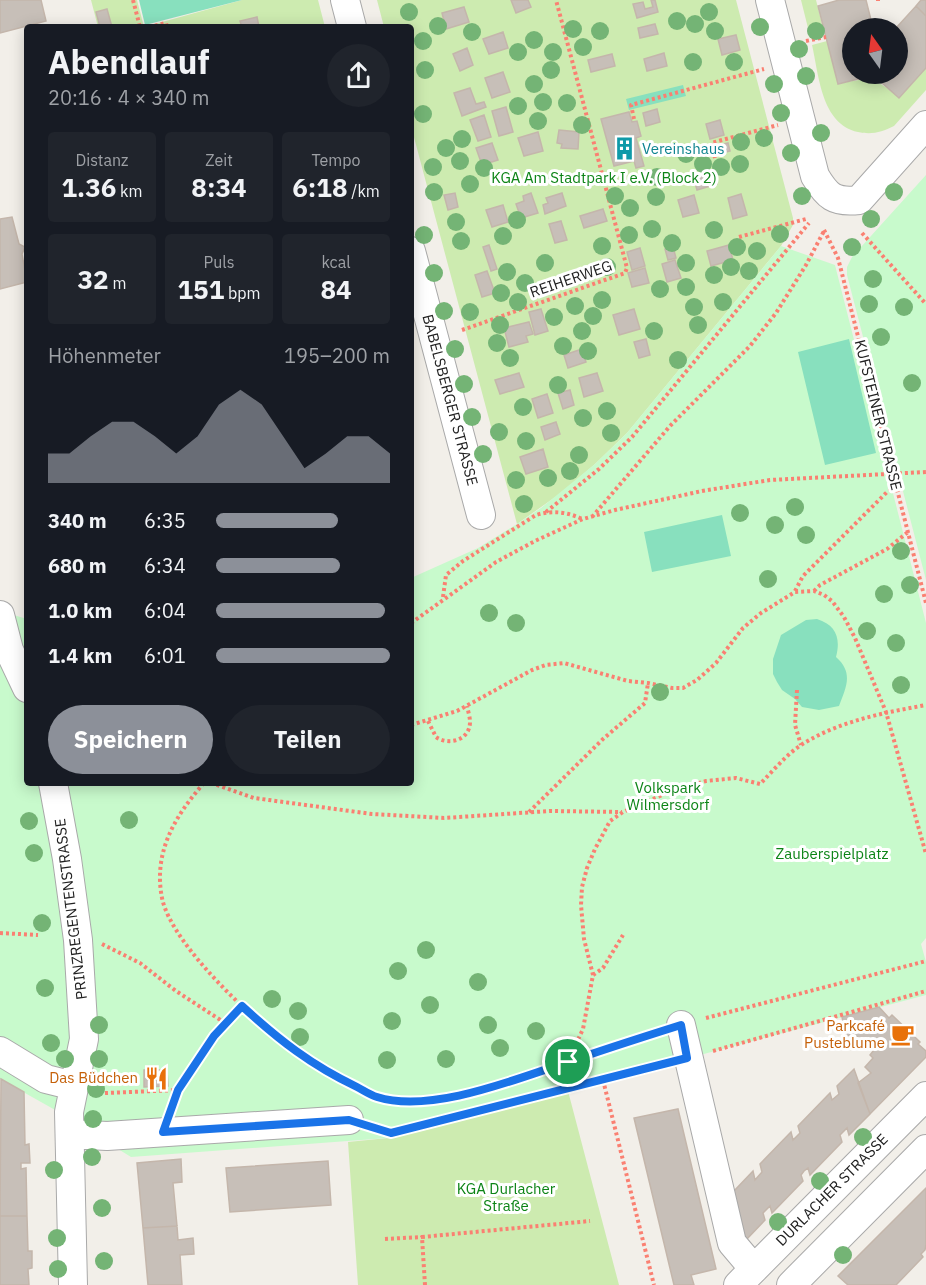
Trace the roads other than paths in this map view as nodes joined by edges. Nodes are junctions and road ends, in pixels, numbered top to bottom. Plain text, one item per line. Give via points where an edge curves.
1 (345, 0) edge
2 (770, 0) edge
3 (351, 24) edge
4 (926, 125) edge
5 (414, 262) edge
6 (481, 515) dead end
7 (0, 615) edge
8 (24, 682) edge
9 (54, 786) edge
10 (681, 1025) road end
11 (0, 1051) edge
12 (74, 1086) junction
13 (926, 1096) edge
14 (349, 1120) road end
15 (70, 1134) junction
16 (926, 1149) edge
17 (746, 1277) edge
18 (73, 1285) edge
19 (791, 1285) edge

1 - 3 street
2 - 4 street via 814,176 836,200 859,200
5 - 6 street, BABELSBERGER STRASSE
7 - 8 street via 9,650
9 - 12 street, PRINZREGENTENSTRASSE via 73,900 82,990 84,1039
10 - 17 street via 732,1244
11 - 12 street via 46,1079
12 - 15 street, PRINZREGENTENSTRASSE
13 - 17 street, DURLACHER STRASSE
14 - 15 street via 107,1136
15 - 18 street, PRINZREGENTENSTRASSE
16 - 19 street

